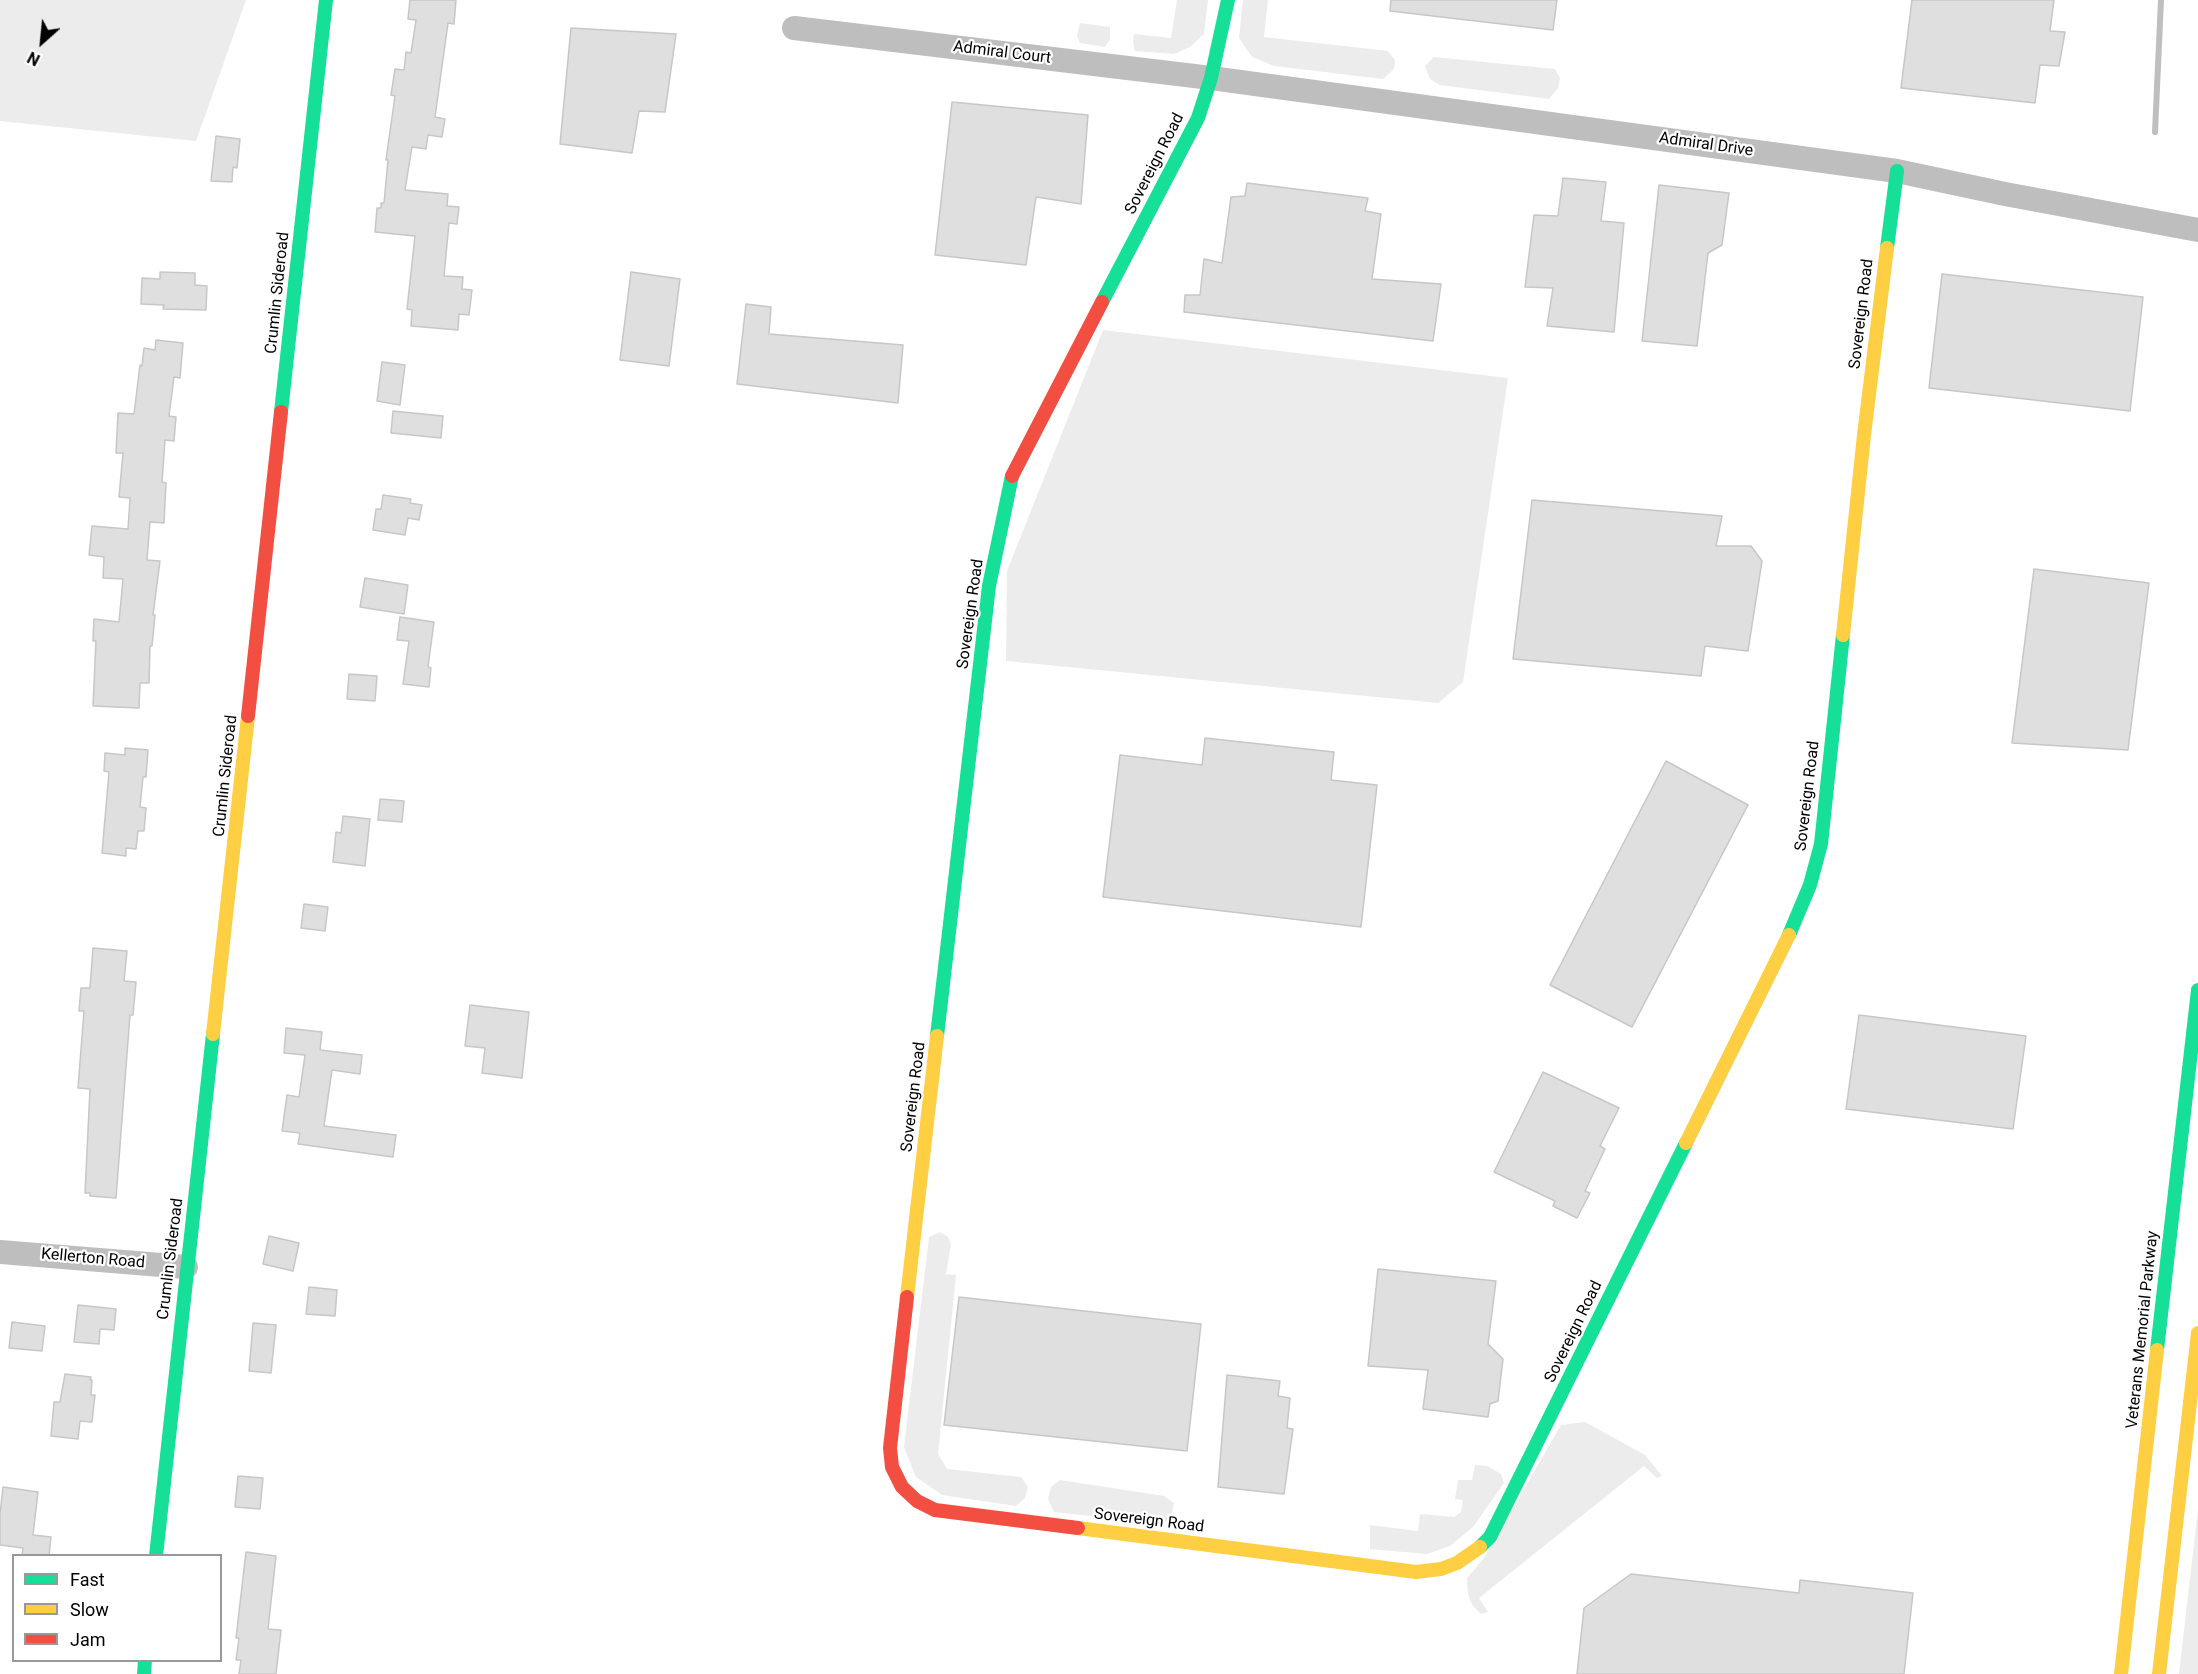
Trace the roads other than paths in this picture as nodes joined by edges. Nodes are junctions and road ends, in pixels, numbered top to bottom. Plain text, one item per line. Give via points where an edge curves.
1 (326, 0) edge
2 (1228, 0) edge
3 (794, 28) dead end
4 (1211, 78) junction
5 (1897, 171) junction
6 (2198, 230) edge
7 (2198, 990) edge
8 (0, 1252) edge
9 (186, 1267) junction
10 (2198, 1333) edge
11 (156, 1554) edge
12 (2121, 1674) edge
13 (2159, 1674) edge

1 - 9 main road, Crumlin Sideroad
2 - 4 main road, Sovereign Road
3 - 4 street, Admiral Court
4 - 5 street, Admiral Drive
4 - 5 main road, Sovereign Road via 1198,118 1011,478 989,586 890,1448 892,1467 902,1487 917,1501 945,1511 1416,1572 1457,1563 1490,1537 1799,915 1810,885 1821,844 1864,435
5 - 6 street, Admiral Drive
7 - 12 main road, Veterans Memorial Parkway
8 - 9 street, Kellerton Road
9 - 11 main road, Crumlin Sideroad
10 - 13 main road

